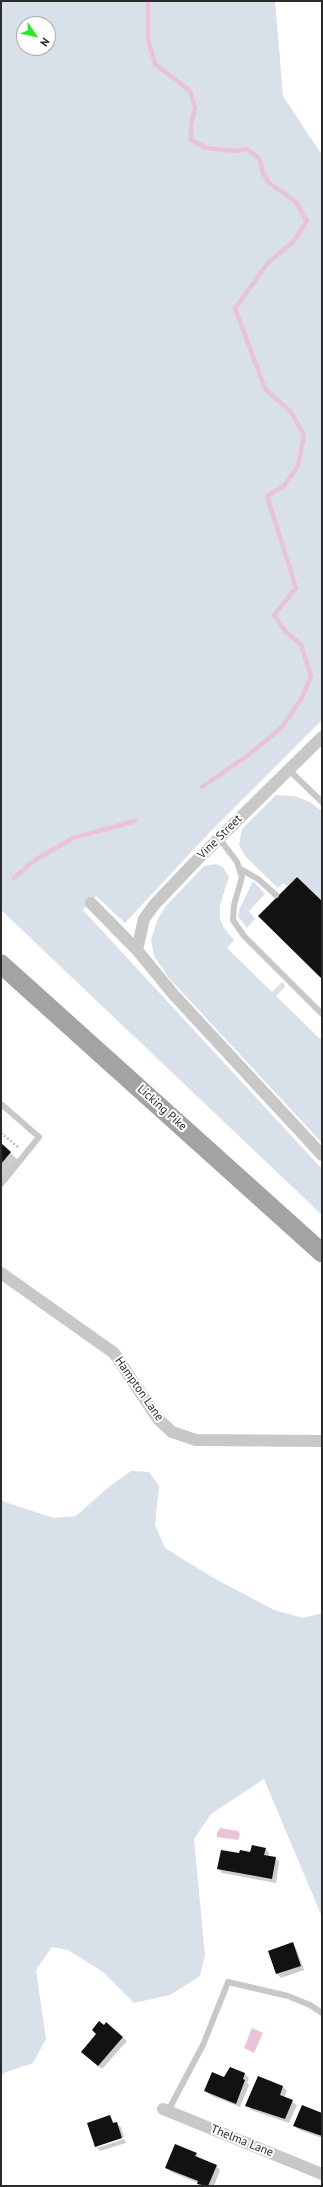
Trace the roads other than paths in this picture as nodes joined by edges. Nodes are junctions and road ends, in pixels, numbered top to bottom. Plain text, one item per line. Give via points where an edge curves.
1 (322, 737) edge
2 (289, 770) junction
3 (322, 802) edge
4 (219, 838) junction
5 (239, 868) junction
6 (276, 895) dead end
7 (91, 903) dead end
8 (137, 950) junction
9 (1, 964) edge
10 (322, 1014) edge
11 (1, 1104) edge
12 (322, 1155) edge
13 (1, 1184) edge
14 (322, 1253) edge
15 (1, 1273) edge
16 (322, 1441) edge
17 (322, 2014) edge
18 (166, 2110) joint
19 (322, 2174) edge

1 - 2 street, Vine Street
2 - 3 lane
2 - 4 street, Vine Street
4 - 5 lane
4 - 8 street, Vine Street via 154,905 144,919
5 - 6 lane via 258,879
5 - 10 lane via 242,877 234,905 233,920 244,936
7 - 8 street
8 - 12 street via 174,995
9 - 14 main road, Licking Pike
11 - 13 lane via 39,1137
15 - 16 street, Hampton Lane via 114,1353 158,1419 172,1432 196,1440
17 - 18 lane via 288,1996 228,1982 203,2045
18 - 19 street, Thelma Lane

